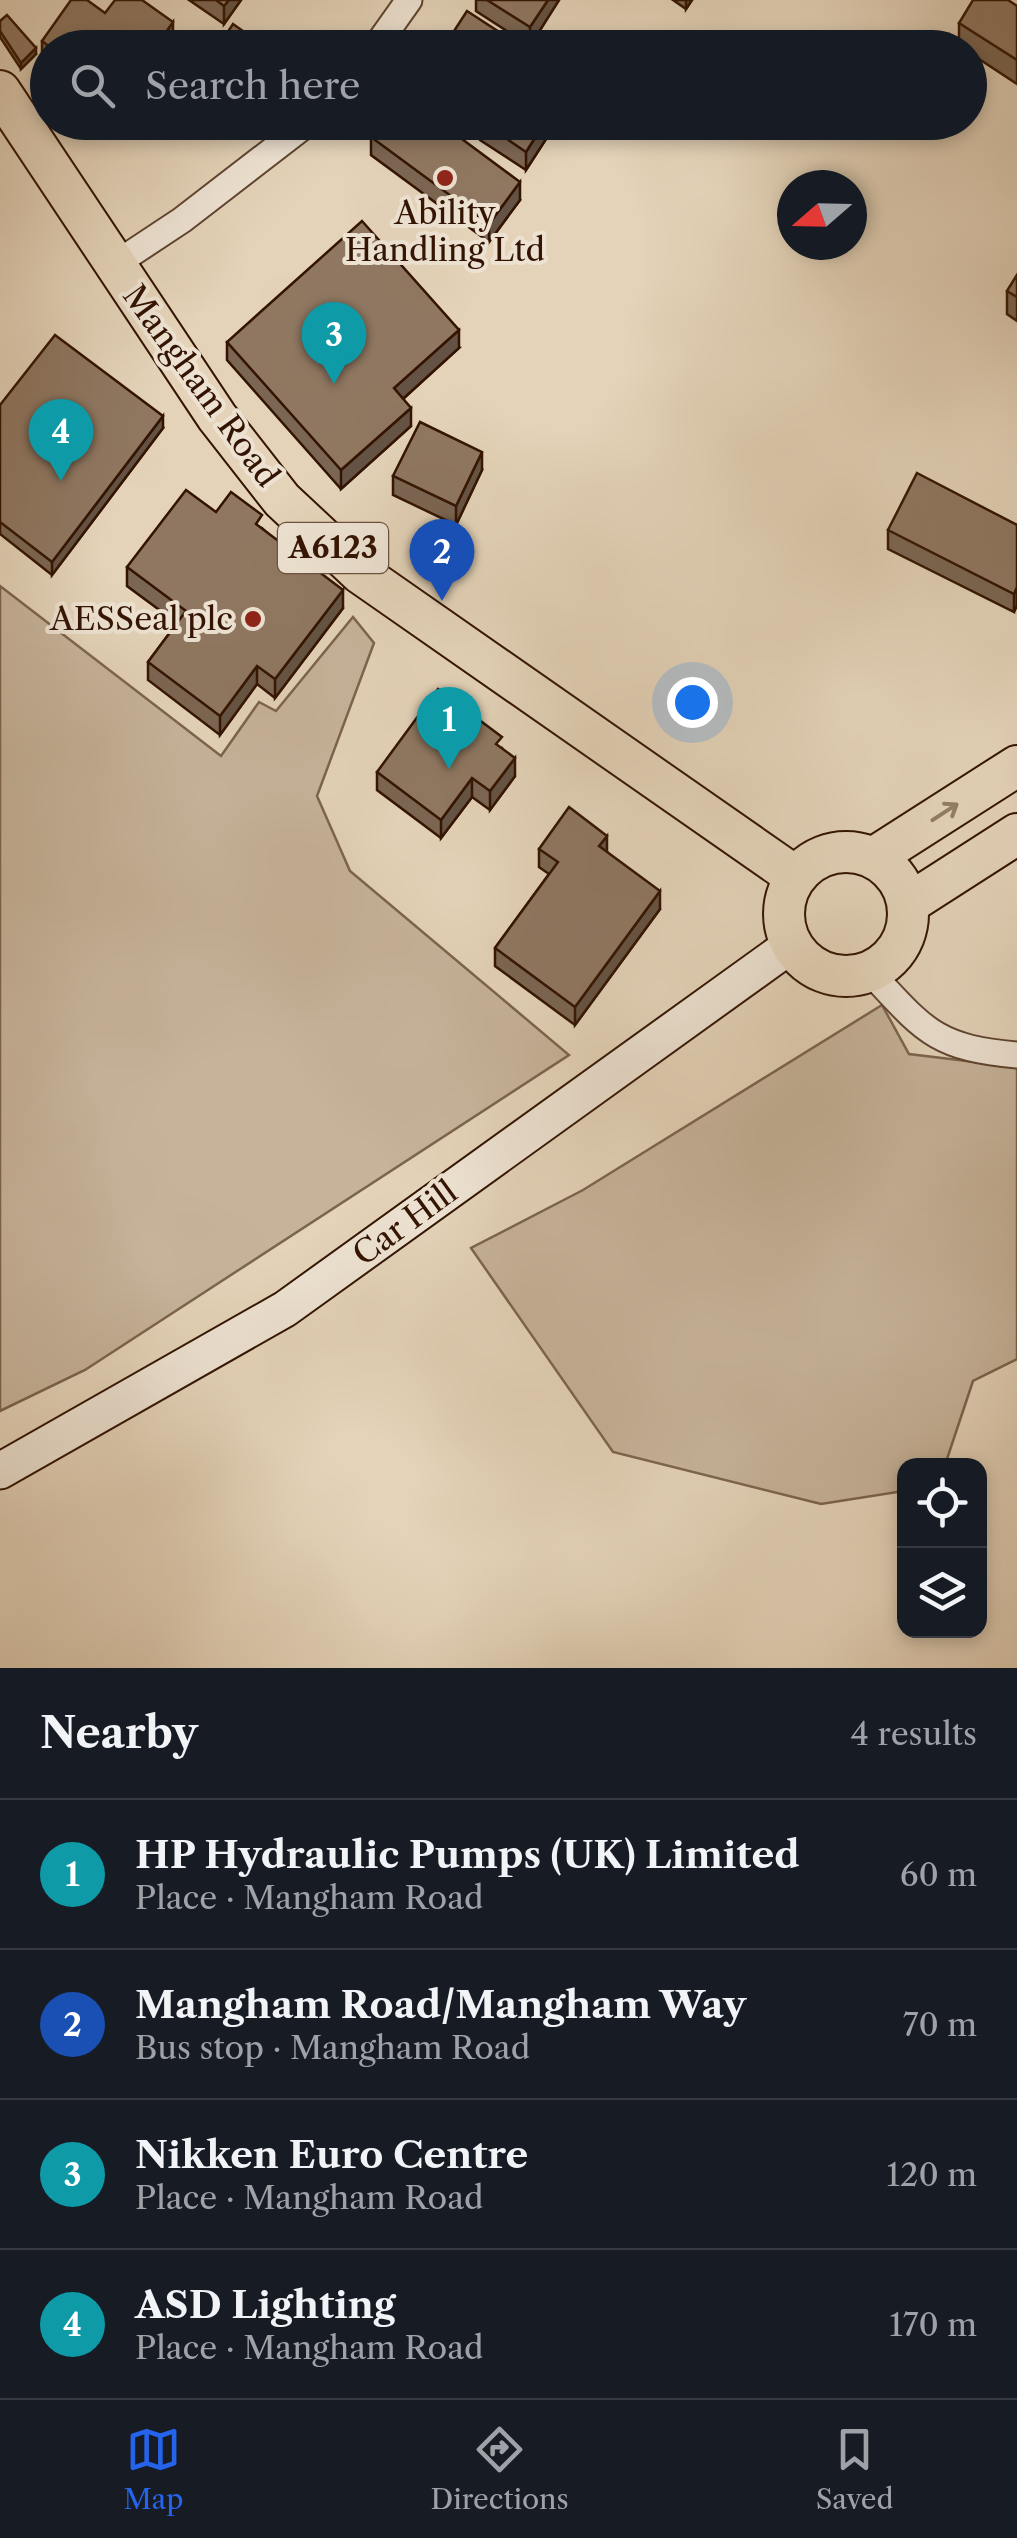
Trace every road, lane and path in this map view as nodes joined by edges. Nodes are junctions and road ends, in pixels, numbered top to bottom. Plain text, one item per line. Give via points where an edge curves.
1 (409, 0) edge
2 (388, 30) edge
3 (0, 90) edge
4 (30, 136) edge
5 (33, 140) edge
6 (286, 140) edge
7 (114, 265) junction
8 (1017, 766) edge
9 (1017, 834) edge
10 (874, 858) junction
11 (796, 876) junction
12 (908, 904) junction
13 (792, 945) junction
14 (870, 972) junction
15 (1017, 1054) edge
16 (0, 1471) edge

1 - 2 street
3 - 4 main road, Mangham Road / A6123
5 - 7 main road, Mangham Road / A6123
6 - 7 street
7 - 11 main road, Mangham Road / A6123 via 282,500 360,574
10 -> 8 main road
9 - 12 main road
10 - 11 main road via 831,854
10 - 12 main road via 896,878
11 - 13 main road via 784,910
12 - 14 main road via 900,945
13 - 14 main road via 818,970
13 - 16 main road, Car Hill via 285,1309
14 - 15 street via 923,1028 967,1051

